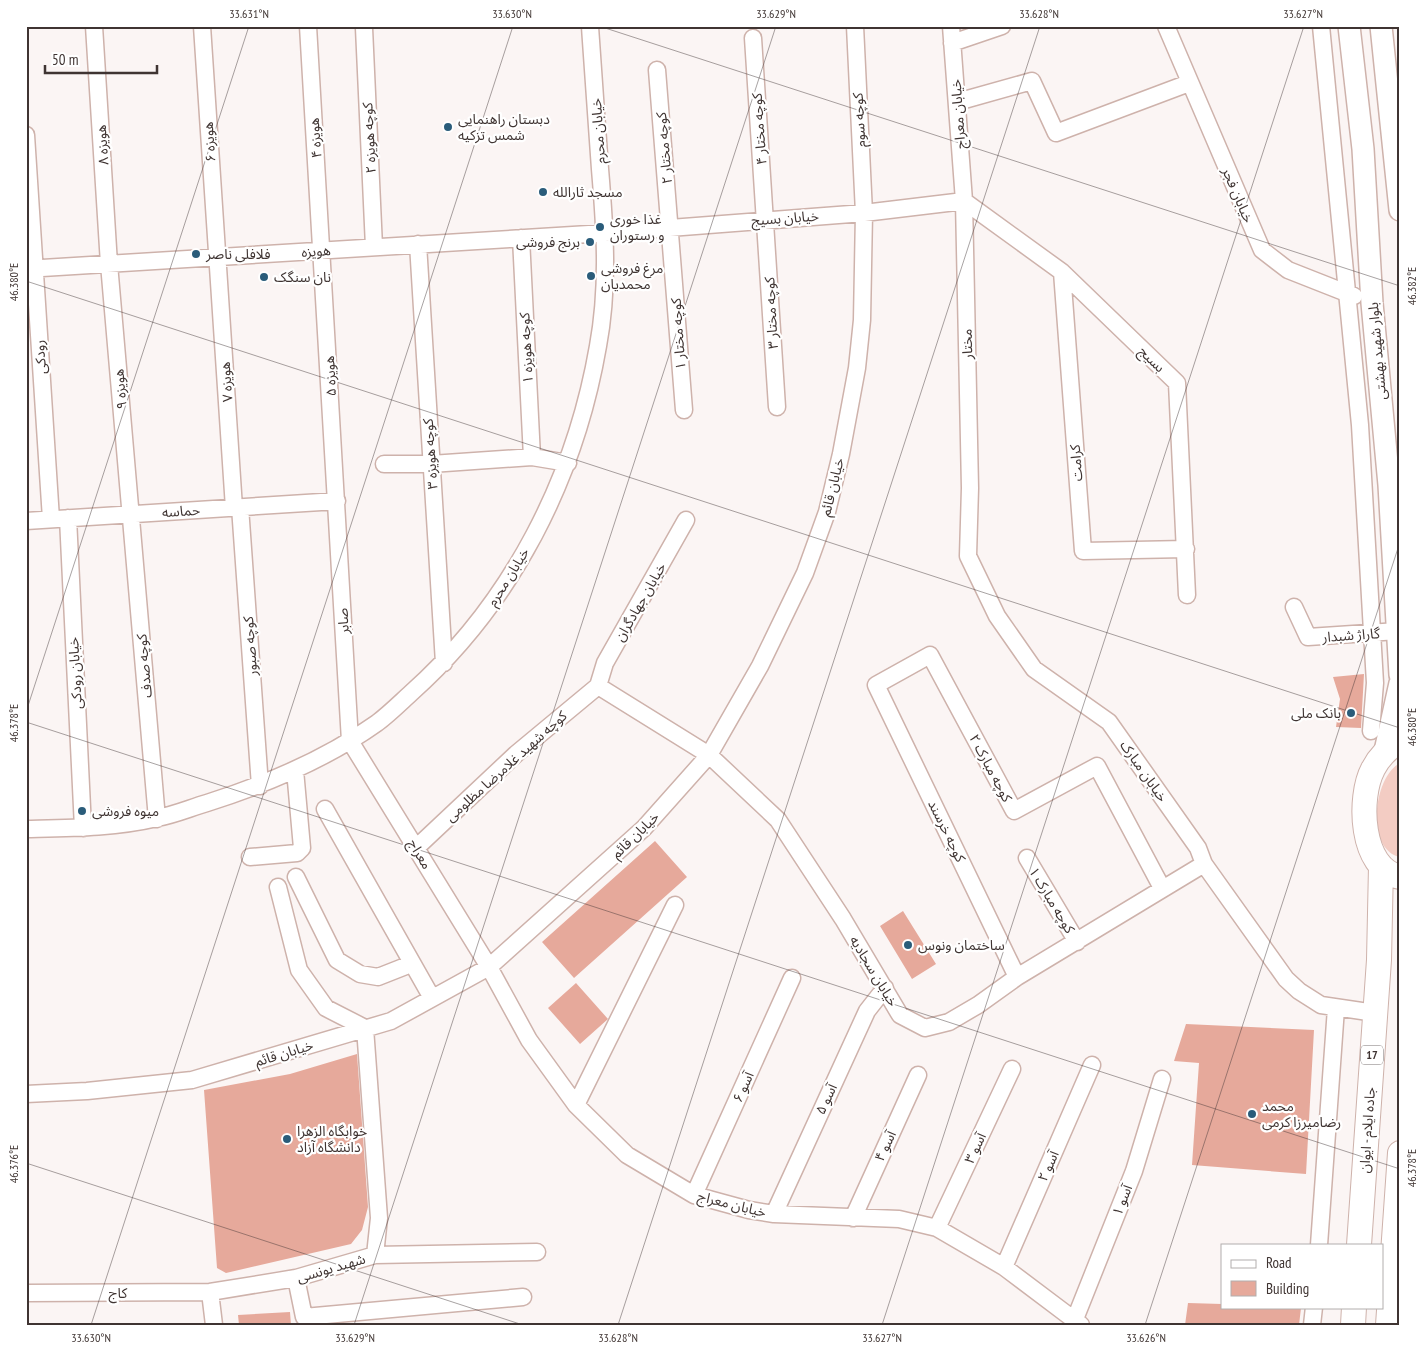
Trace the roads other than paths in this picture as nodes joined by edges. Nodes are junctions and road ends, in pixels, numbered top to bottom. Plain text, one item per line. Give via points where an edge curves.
1 (94, 26) edge
2 (202, 26) edge
3 (308, 26) edge
4 (590, 26) edge
5 (854, 26) edge
6 (1002, 26) edge
7 (1166, 26) edge
8 (1321, 26) edge
9 (1349, 26) edge
10 (1381, 26) edge
11 (364, 28) dead end
12 (952, 34) edge
13 (753, 38) dead end
14 (657, 70) dead end
15 (1189, 83) junction
16 (957, 102) junction
17 (26, 135) edge
18 (964, 201) junction
19 (1400, 210) edge
20 (864, 213) junction
21 (766, 220) junction
22 (671, 227) junction
23 (605, 233) junction
24 (521, 238) junction
25 (418, 244) junction
26 (374, 247) junction
27 (322, 250) junction
28 (217, 257) junction
29 (109, 264) junction
30 (30, 269) edge
31 (1062, 272) junction
32 (1347, 293) junction
33 (1372, 303) junction
34 (777, 407) dead end
35 (684, 410) dead end
36 (532, 457) junction
37 (568, 463) junction
38 (384, 464) dead end
39 (431, 464) junction
40 (970, 488) joint
41 (336, 501) junction
42 (237, 507) junction
43 (131, 514) junction
44 (68, 518) junction
45 (51, 519) junction
46 (686, 520) dead end
47 (26, 521) edge
48 (1186, 549) junction
49 (1187, 594) dead end
50 (1294, 607) dead end
51 (1398, 631) junction
52 (1372, 634) junction
53 (444, 663) junction
54 (1400, 675) edge
55 (1400, 683) edge
56 (876, 685) joint
57 (598, 686) junction
58 (1371, 731) dead end
59 (350, 741) junction
60 (1393, 746) edge
61 (709, 755) junction
62 (295, 770) junction
63 (260, 786) junction
64 (325, 809) dead end
65 (157, 819) junction
66 (26, 828) edge
67 (83, 828) junction
68 (416, 848) junction
69 (250, 857) dead end
70 (1027, 858) dead end
71 (1204, 864) junction
72 (1391, 871) edge
73 (296, 877) dead end
74 (278, 887) dead end
75 (1162, 888) junction
76 (675, 905) dead end
77 (1078, 942) junction
78 (411, 964) junction
79 (489, 967) junction
80 (1017, 977) junction
81 (792, 978) dead end
82 (885, 988) junction
83 (432, 998) junction
84 (1336, 1008) junction
85 (1376, 1013) junction
86 (365, 1028) junction
87 (1092, 1065) dead end
88 (1012, 1069) dead end
89 (918, 1074) dead end
90 (1162, 1079) dead end
91 (26, 1094) edge
92 (576, 1105) junction
93 (1400, 1153) edge
94 (694, 1195) junction
95 (774, 1214) junction
96 (852, 1218) junction
97 (937, 1228) junction
98 (1318, 1244) edge
99 (1359, 1244) edge
100 (537, 1252) dead end
101 (375, 1255) junction
102 (1004, 1267) junction
103 (296, 1278) junction
104 (210, 1292) junction
105 (26, 1294) edge
106 (523, 1297) dead end
107 (1314, 1308) edge
108 (1354, 1308) edge
109 (304, 1321) edge
110 (1078, 1322) edge
111 (214, 1325) edge
112 (1312, 1325) edge
113 (1353, 1325) edge
114 (1388, 1325) edge

1 - 29 street, هویزه ۸
2 - 28 street, هویزه ۶
3 - 27 street, هویزه ۴
4 - 23 street, خیابان محرم
5 - 20 street, کوچه سوم
6 - 12 street
7 - 15 street, خیابان فجر
8 - 32 street
9 - 33 main road, بلوار شهید بهشتی via 1363,149
10 - 19 main road
11 - 26 street, کوچه هویزه ۲
12 - 16 street, خیابان معراج
13 - 21 street, کوچه مختار ۴
14 - 22 street, کوچه مختار ۲
15 - 16 street via 1056,133 1032,81
15 - 32 street, خیابان فجر via 1262,250 1288,270
16 - 18 street, خیابان معراج
17 - 30 street, رودکی
18 - 20 street, خیابان بسیج
18 - 31 street, بسیج
18 - 40 street, مختار
20 - 21 street, خیابان بسیج
20 - 61 street, خیابان قائم via 862,320 828,512 805,573 764,657
21 - 22 street, خیابان بسیج
21 - 34 street, کوچه مختار ۳
22 - 23 street, خیابان بسیج
22 - 35 street, کوچه مختار ۱
23 - 24 street, هویزه
23 - 37 street, خیابان محرم via 606,275 599,345 583,416
24 - 25 street, هویزه
24 - 36 street, کوچه هویزه ۱
25 - 26 street, هویزه
25 - 39 street, کوچه هویزه ۳
26 - 27 street, هویزه
27 - 28 street, هویزه
27 - 41 street, هویزه ۵
28 - 29 street, هویزه
28 - 42 street, هویزه ۷
29 - 30 street, هویزه
29 - 43 street, هویزه ۹
30 - 45 street, رودکی
31 - 48 street, بسیج via 1177,383
31 - 48 street, کرامت via 1083,550
32 - 33 street, خیابان فجر
32 - 52 street via 1360,425
33 - 51 main road, بلوار شهید بهشتی via 1390,485
36 - 37 street
36 - 39 street
37 - 53 street, خیابان محرم via 520,563 497,599
38 - 39 street
39 - 53 street, کوچه هویزه ۳
40 - 71 street, خیابان مبارک via 968,556 997,616 1034,669 1109,722 1198,848
41 - 42 street, حماسه
41 - 59 street, صابر
42 - 43 street, حماسه
42 - 63 street, کوچه صبور
43 - 44 street, حماسه
43 - 65 street, کوچه صدف
44 - 45 street, حماسه
44 - 67 street, خیابان رودکی
45 - 47 street, حماسه
46 - 57 street, خیابان جهادگران via 605,663
48 - 49 street, بسیج
50 - 52 street, گاراژ شبدار via 1308,638
51 - 52 street, گاراژ شبدار
51 - 54 main road, بلوار شهید بهشتی
52 - 58 street via 1375,684
53 - 59 street, خیابان محرم via 380,720
55 - 60 main road
56 - 75 street, کوچه مبارک ۲ via 930,655 1014,811 1097,766
56 - 80 street, کوچه خرسند
57 - 61 street, خیابان سجادیه
57 - 68 street, کوچه شهید غلامرضا مظلومی via 516,754
59 - 62 street, خیابان محرم
59 - 68 street, معراج
60 - 72 highway, 17 via 1373,769 1364,807 1370,846
61 - 79 street, خیابان قائم via 644,828
61 - 82 street, خیابان سجادیه via 778,820
62 - 63 street, خیابان محرم
62 - 69 street via 302,848 297,853
63 - 65 street, خیابان محرم
64 - 78 street
65 - 67 street, خیابان محرم
66 - 67 street, خیابان محرم
68 - 79 street, معراج
70 - 77 street, کوچه مبارک ۱
71 - 75 street, خیابان سجادیه
71 - 84 street, خیابان مبارک via 1286,980 1321,1005
72 - 85 highway, جاده ایلام - ایوان / 17
73 - 78 street via 337,960 360,974 378,977
74 - 86 street via 299,970 326,1008
75 - 77 street, خیابان سجادیه
76 - 92 street
77 - 80 street, خیابان سجادیه
78 - 83 street
79 - 83 street, خیابان قائم
79 - 92 street, خیابان معراج via 529,1040
80 - 82 street, خیابان سجادیه via 948,1022 925,1028 900,1015
81 - 94 street, آسو ۶
82 - 95 street, آسو ۵ via 867,1011
83 - 86 street, خیابان قائم via 391,1021
84 - 85 street, خیابان مبارک
84 - 98 street
85 - 99 highway, جاده ایلام - ایوان / 17
86 - 91 street, خیابان قائم via 192,1080
86 - 101 street, شهید یونسی via 379,1218
87 - 102 street, آسو ۲
88 - 97 street, آسو ۳
89 - 96 street, آسو ۴
90 - 110 street, آسو ۱ via 1134,1171
92 - 94 street, خیابان معراج via 627,1155
93 - 114 highway
94 - 95 street, خیابان معراج
95 - 96 street, خیابان معراج
96 - 97 street, خیابان معراج via 899,1219
97 - 102 street, خیابان معراج
100 - 101 street
101 - 103 street, شهید یونسی
102 - 110 street, خیابان معراج
103 - 104 street, شهید یونسی
103 - 109 street
104 - 105 street, کاج
104 - 111 street
106 - 109 street
107 - 112 street
108 - 113 highway

